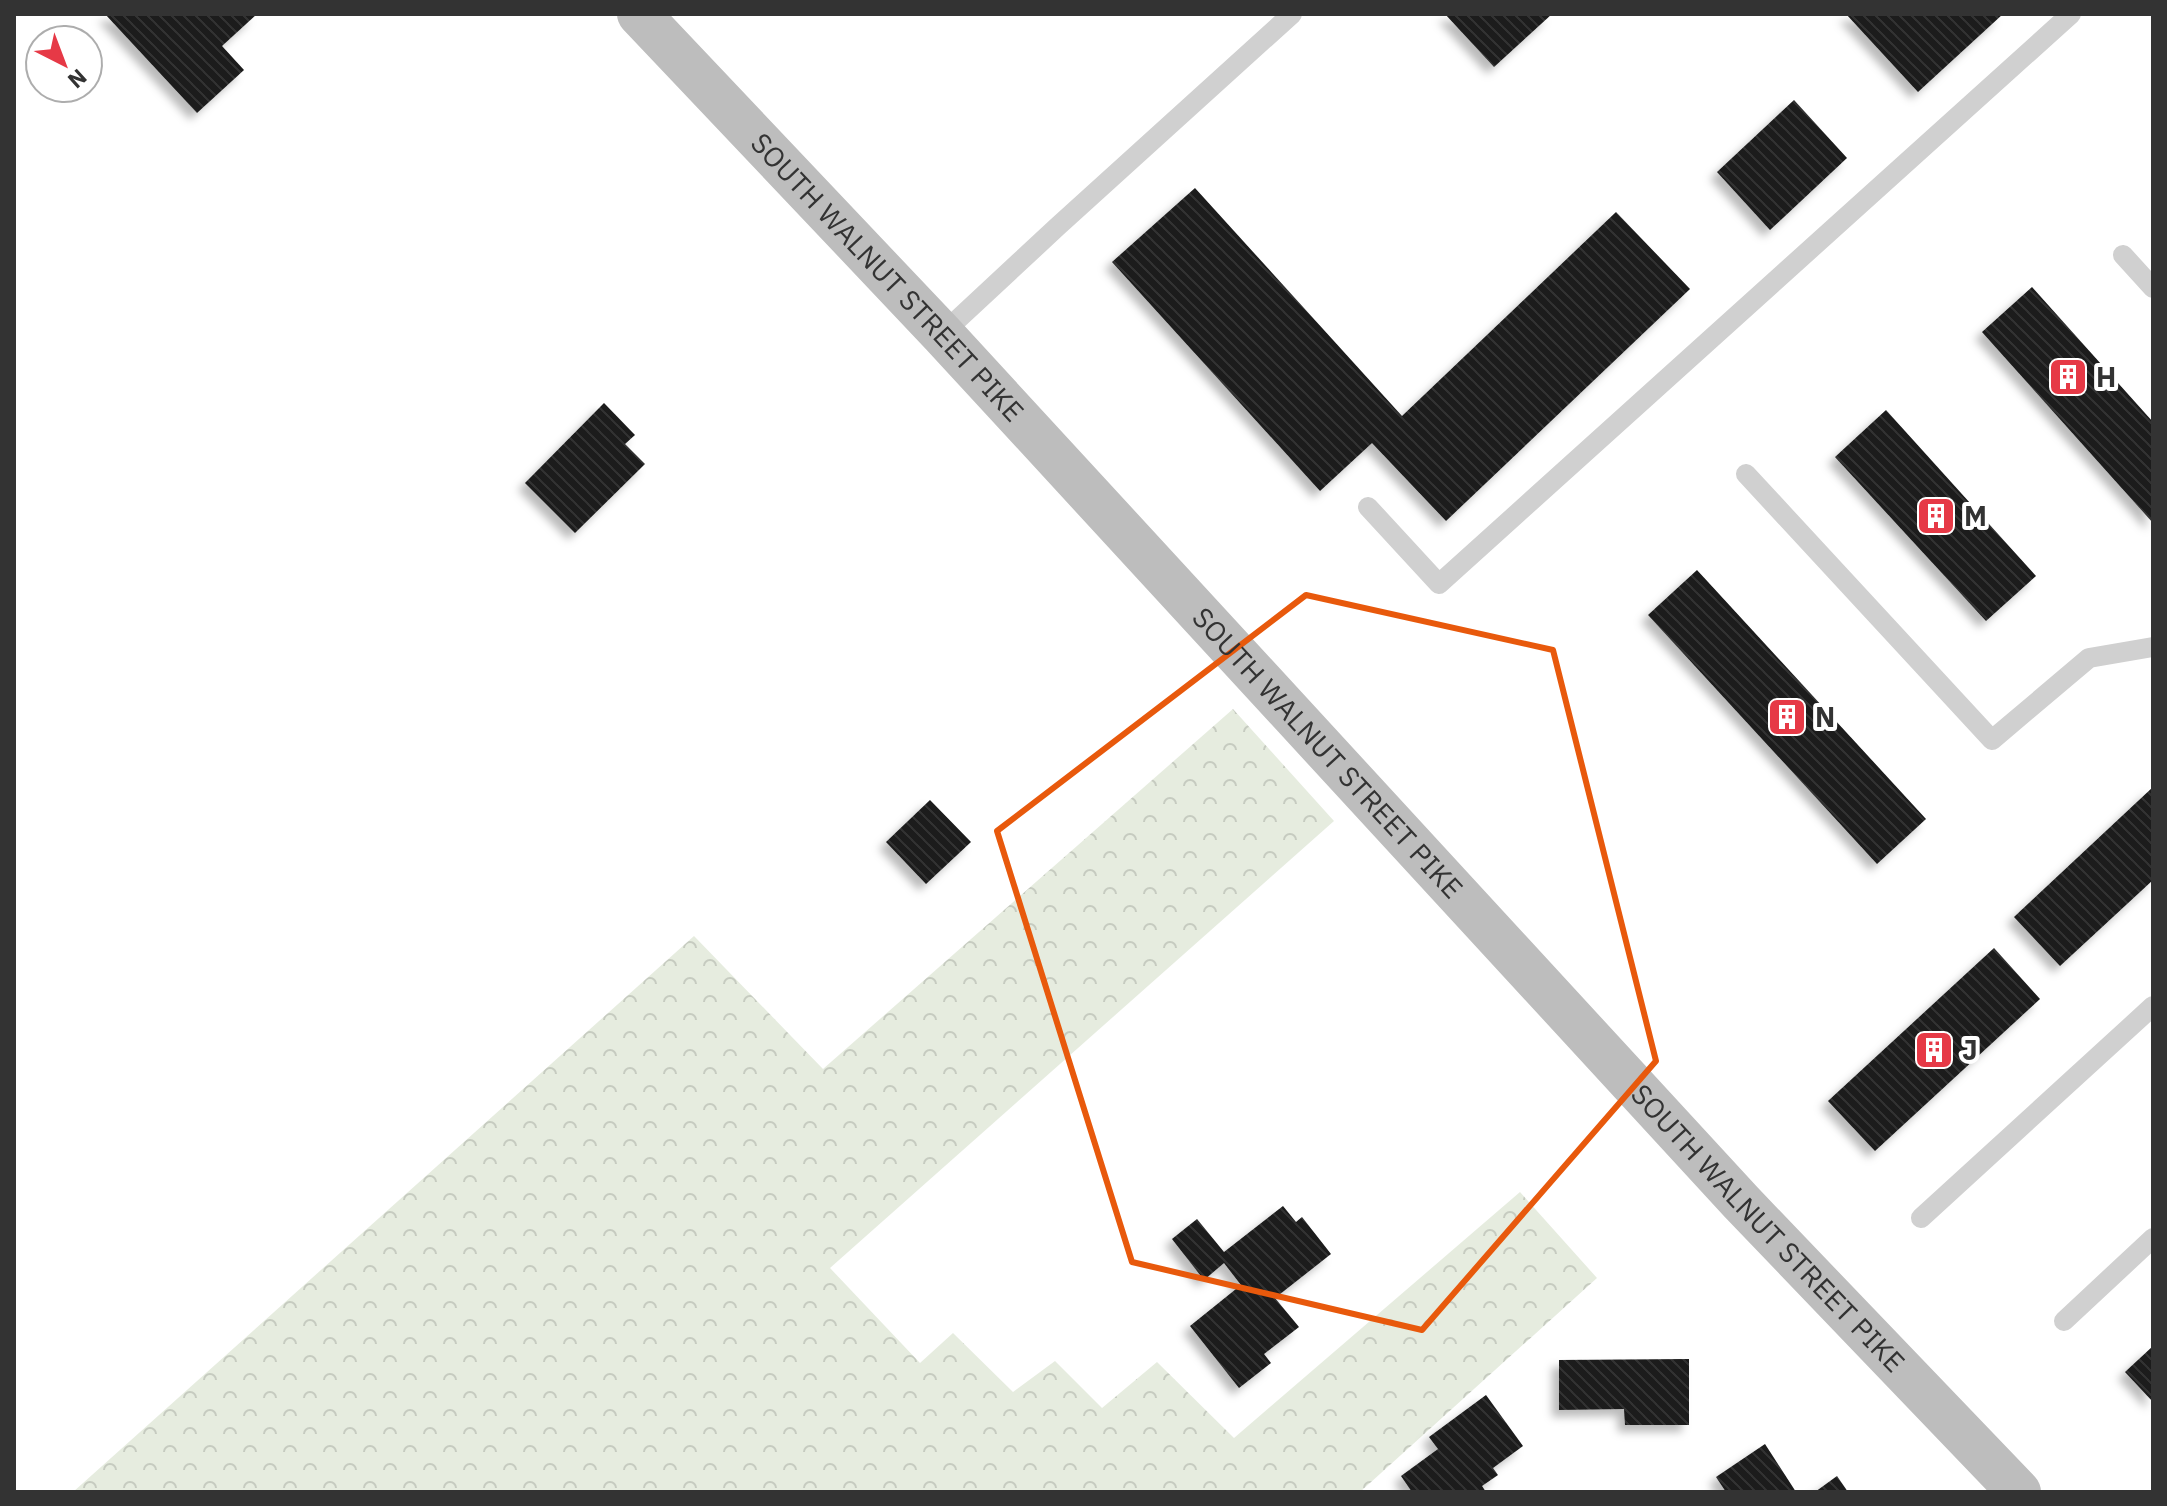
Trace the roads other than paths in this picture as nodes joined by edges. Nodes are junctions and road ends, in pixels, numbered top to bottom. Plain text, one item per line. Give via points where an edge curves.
1 (639, 14) edge
2 (1292, 14) edge
3 (2071, 14) edge
4 (2123, 255) dead end
5 (2153, 288) edge
6 (942, 334) junction
7 (1746, 474) dead end
8 (1368, 507) dead end
9 (2153, 647) edge
10 (2153, 1006) edge
11 (1921, 1218) dead end
12 (2153, 1238) edge
13 (2064, 1321) dead end
14 (2019, 1492) edge

1 - 6 street, SOUTH WALNUT STREET PIKE
2 - 6 lane
3 - 8 lane via 1439,584
4 - 5 lane
6 - 14 street, SOUTH WALNUT STREET PIKE via 1730,1190
7 - 9 lane via 1992,740 2089,658
10 - 11 lane
12 - 13 lane

